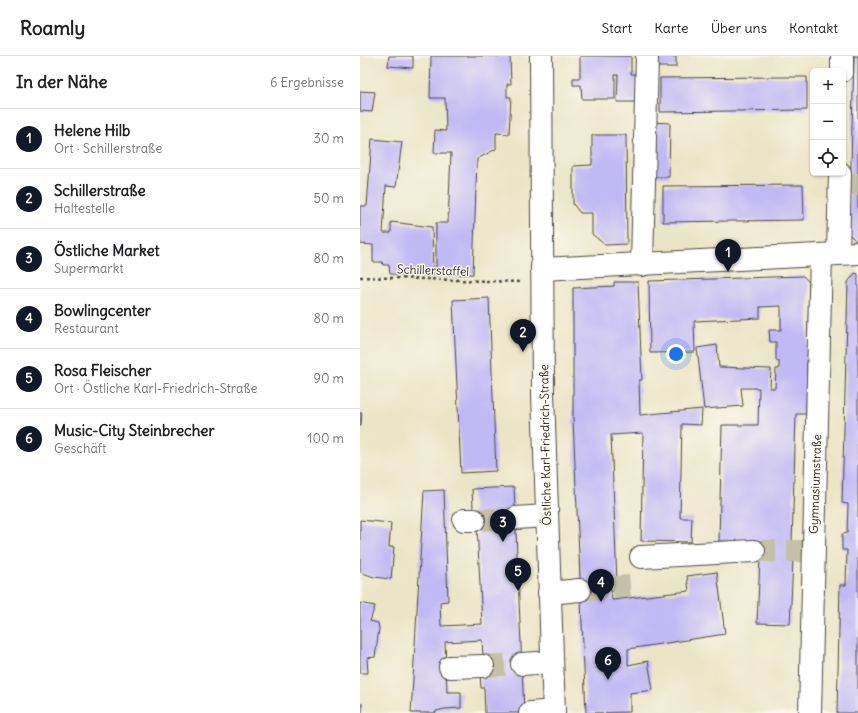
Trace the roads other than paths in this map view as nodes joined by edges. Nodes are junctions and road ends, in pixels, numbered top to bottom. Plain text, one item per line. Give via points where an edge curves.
1 (541, 56) edge
2 (647, 56) edge
3 (842, 56) edge
4 (842, 68) edge
5 (844, 181) edge
6 (839, 254) edge
7 (642, 265) junction
8 (542, 270) junction
9 (546, 516) junction
10 (516, 518) tunnel mouth
11 (754, 551) tunnel mouth
12 (641, 557) dead end
13 (580, 590) tunnel mouth
14 (549, 592) junction
15 (552, 662) junction
16 (522, 664) tunnel mouth
17 (483, 666) tunnel mouth
18 (450, 667) dead end
19 (554, 712) edge
20 (530, 713) edge
21 (810, 713) edge

1 - 8 street, Östliche Karl-Friedrich-Straße
2 - 7 street
3 - 4 street
5 - 6 street, Gymnasiumstraße
6 - 7 street
6 - 21 street, Gymnasiumstraße via 808,551
7 - 8 street
8 - 9 street, Östliche Karl-Friedrich-Straße
9 - 10 street
9 - 14 street, Östliche Karl-Friedrich-Straße
11 - 12 street
13 - 14 street
14 - 15 street, Östliche Karl-Friedrich-Straße
15 - 16 street
15 - 19 street, Östliche Karl-Friedrich-Straße
17 - 18 street
19 - 20 street

